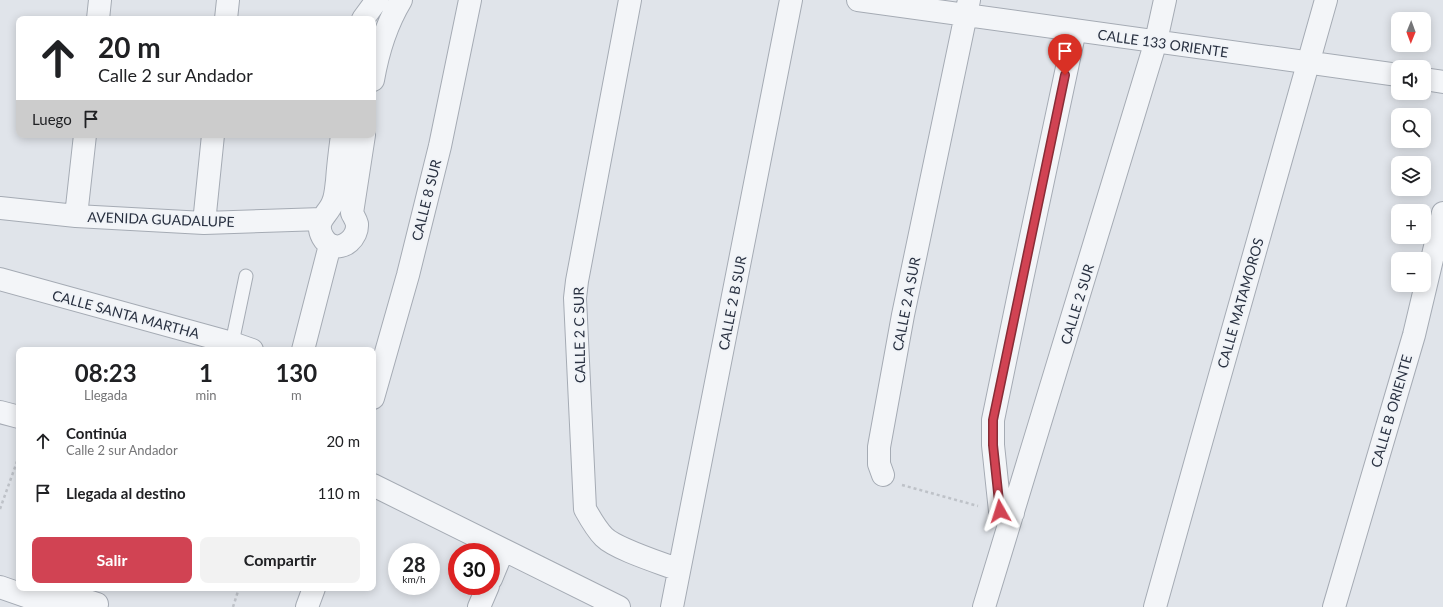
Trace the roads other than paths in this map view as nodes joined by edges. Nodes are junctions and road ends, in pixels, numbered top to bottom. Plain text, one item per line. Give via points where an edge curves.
1 (100, 0) edge
2 (228, 0) edge
3 (401, 0) edge
4 (470, 0) edge
5 (630, 0) edge
6 (791, 0) edge
7 (858, 0) edge
8 (1165, 0) edge
9 (1326, 0) edge
10 (967, 8) edge
11 (98, 16) edge
12 (226, 16) edge
13 (376, 17) edge
14 (1074, 30) junction
15 (376, 39) edge
16 (1156, 42) junction
17 (1310, 63) junction
18 (376, 64) edge
19 (1391, 74) edge
20 (1431, 80) edge
21 (1443, 82) edge
22 (85, 138) edge
23 (213, 138) edge
24 (342, 138) edge
25 (364, 138) edge
26 (0, 208) edge
27 (1443, 213) edge
28 (76, 216) junction
29 (322, 219) junction
30 (204, 223) junction
31 (337, 245) junction
32 (246, 276) dead end
33 (0, 279) edge
34 (242, 346) edge
35 (304, 347) edge
36 (376, 387) edge
37 (0, 412) edge
38 (16, 416) edge
39 (883, 475) road end
40 (376, 486) edge
41 (1006, 512) junction
42 (503, 550) junction
43 (500, 557) edge
44 (680, 570) junction
45 (0, 573) edge
46 (16, 578) edge
47 (0, 587) edge
48 (60, 591) edge
49 (313, 591) edge
50 (484, 595) edge
51 (99, 600) edge
52 (57, 607) edge
53 (307, 607) edge
54 (479, 607) edge
55 (619, 607) edge
56 (672, 607) edge
57 (984, 607) edge
58 (1155, 607) edge
59 (1334, 607) edge

1 - 11 street
2 - 12 street
3 - 13 street via 393,14
4 - 36 street, CALLE 8 SUR via 438,154 408,275
5 - 44 street, CALLE 2 C SUR via 575,298 585,509 592,523 604,537 616,545
6 - 44 street, CALLE 2 B SUR
7 - 10 street, CALLE 133 ORIENTE
8 - 16 street, CALLE 2 SUR
9 - 17 street, CALLE MATAMOROS
10 - 14 street, CALLE 133 ORIENTE
10 - 39 street, CALLE 2 A SUR via 903,315 879,447 878,464
14 - 16 street, CALLE 133 ORIENTE
14 - 41 street via 993,420 993,445
15 - 18 street
16 - 17 street, CALLE 133 ORIENTE
16 - 41 street, CALLE 2 SUR
17 - 19 street, CALLE 133 ORIENTE
17 - 58 street, CALLE MATAMOROS
20 - 21 street
22 - 28 street
23 - 30 street
24 - 29 street via 334,200 329,212
25 - 31 street via 352,213 356,219 356,232 353,238
26 - 28 street, AVENIDA GUADALUPE
27 - 59 street, CALLE B ORIENTE via 1414,335
28 - 30 street, AVENIDA GUADALUPE
29 - 30 street, AVENIDA GUADALUPE
29 - 31 street via 320,226 324,240
31 - 35 street
32 - 34 lane
33 - 34 street, CALLE SANTA MARTHA
37 - 38 street
40 - 42 street
41 - 57 street, CALLE 2 SUR
42 - 43 street
42 - 55 street
44 - 56 street, CALLE 2 B SUR
45 - 46 street
47 - 52 street
48 - 51 street
49 - 53 street
50 - 54 street

